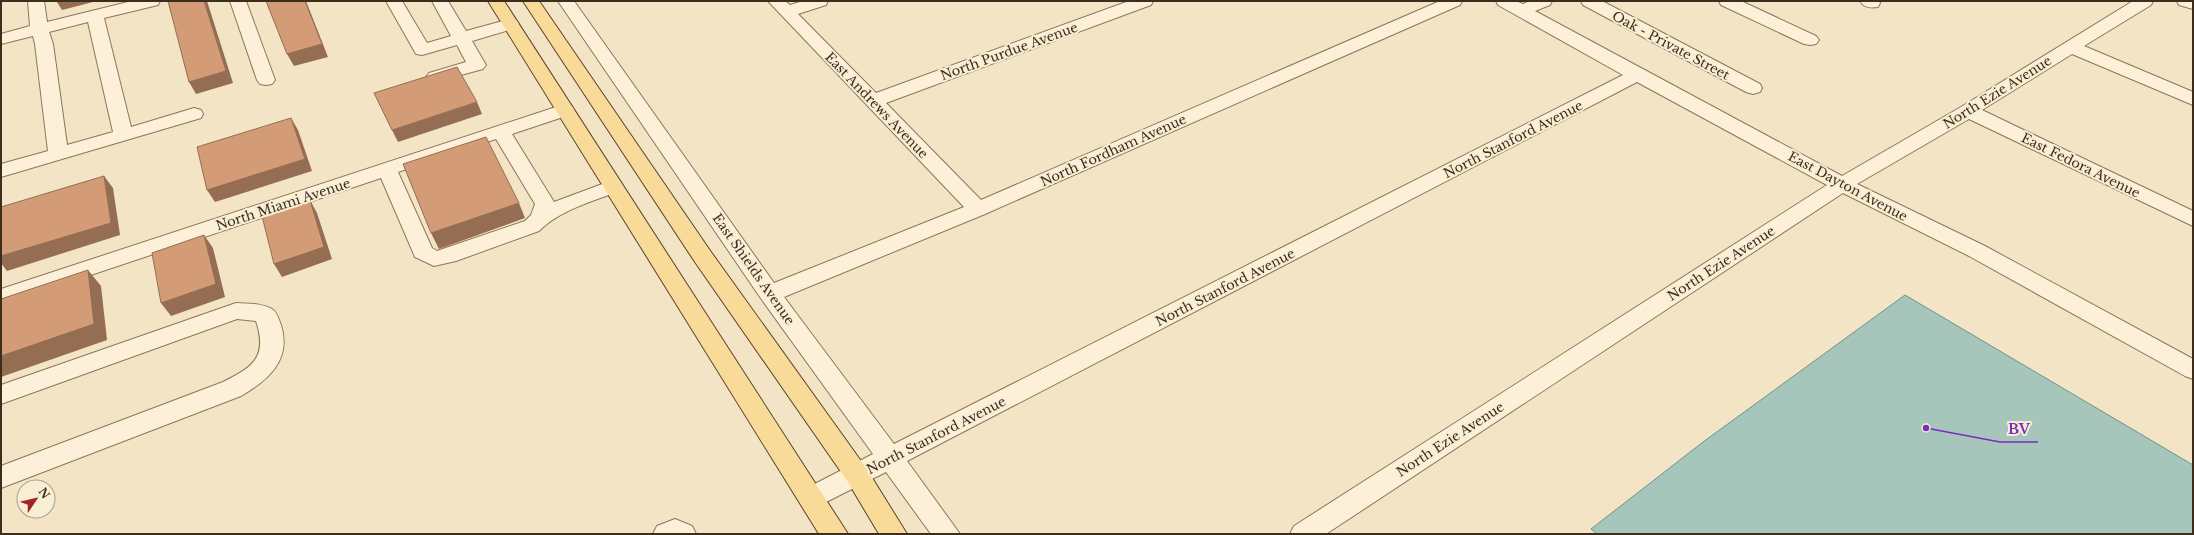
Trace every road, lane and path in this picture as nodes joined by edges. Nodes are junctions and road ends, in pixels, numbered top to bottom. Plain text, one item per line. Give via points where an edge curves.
1 (36, 1) edge
2 (152, 1) edge
3 (238, 1) edge
4 (394, 1) edge
5 (440, 1) edge
6 (496, 1) edge
7 (531, 1) edge
8 (566, 1) edge
9 (820, 1) edge
10 (1145, 1) edge
11 (1454, 1) edge
12 (1504, 1) edge
13 (1544, 1) edge
14 (1589, 1) edge
15 (1728, 1) edge
16 (2145, 1) edge
17 (2185, 1) edge
18 (125, 4) edge
19 (2193, 4) edge
20 (781, 7) edge
21 (1522, 11) junction
22 (95, 15) junction
23 (510, 24) junction
24 (39, 30) junction
25 (462, 38) junction
26 (1, 39) edge
27 (1810, 40) dead end
28 (2070, 47) junction
29 (1636, 75) junction
30 (435, 78) edge
31 (266, 80) dead end
32 (1754, 88) dead end
33 (2193, 99) edge
34 (872, 101) junction
35 (565, 110) junction
36 (1968, 111) junction
37 (194, 114) dead end
38 (501, 131) junction
39 (123, 135) junction
40 (58, 154) junction
41 (387, 169) junction
42 (1, 171) edge
43 (1843, 184) junction
44 (613, 186) junction
45 (978, 209) junction
46 (540, 218) junction
47 (2193, 219) edge
48 (770, 294) junction
49 (1, 297) edge
50 (2193, 370) edge
51 (1, 395) edge
52 (891, 458) junction
53 (857, 475) junction
54 (1, 477) edge
55 (812, 498) junction
56 (667, 534) edge
57 (682, 534) edge
58 (834, 534) edge
59 (893, 534) edge
60 (946, 534) edge
61 (1304, 534) edge

1 - 24 street
2 - 18 street
3 - 31 street
4 - 25 street via 422,50
5 - 25 street
6 - 23 main road
7 - 53 main road via 703,257
8 - 48 street, East Shields Avenue
9 - 20 street
10 - 34 street, North Purdue Avenue
11 - 45 street, North Fordham Avenue
12 - 21 street, East Dayton Avenue
13 - 21 street
14 - 32 street, Oak - Private Street
15 - 27 street
16 - 28 street, North Ezie Avenue
17 - 19 street
18 - 22 street
20 - 34 street, East Andrews Avenue
21 - 29 street, East Dayton Avenue
22 - 24 street
22 - 39 street
23 - 25 street
23 - 35 main road
24 - 26 street
24 - 40 street via 44,44
25 - 30 street via 477,65
28 - 33 street
28 - 36 street, North Ezie Avenue
29 - 43 street, East Dayton Avenue
29 - 52 street, North Stanford Avenue
34 - 45 street, East Andrews Avenue
35 - 38 street, North Miami Avenue
35 - 44 main road
36 - 43 street, North Ezie Avenue
36 - 47 street, East Fedora Avenue
37 - 39 street
38 - 41 street, North Miami Avenue
38 - 46 street via 545,204
39 - 40 street
40 - 42 street
41 - 46 street via 423,252 434,259 532,226
41 - 49 street, North Miami Avenue
43 - 50 street, East Dayton Avenue via 1977,251
43 - 61 street, North Ezie Avenue
44 - 46 street via 571,202
44 - 55 main road
45 - 48 street, North Fordham Avenue
48 - 52 street, East Shields Avenue
51 - 54 street via 236,311 256,312 266,316 272,332 272,349 266,367 232,390
52 - 53 street, North Stanford Avenue
52 - 60 street, East Shields Avenue
53 - 55 street, North Stanford Avenue
53 - 59 main road
55 - 58 main road
56 - 57 street via 675,530

